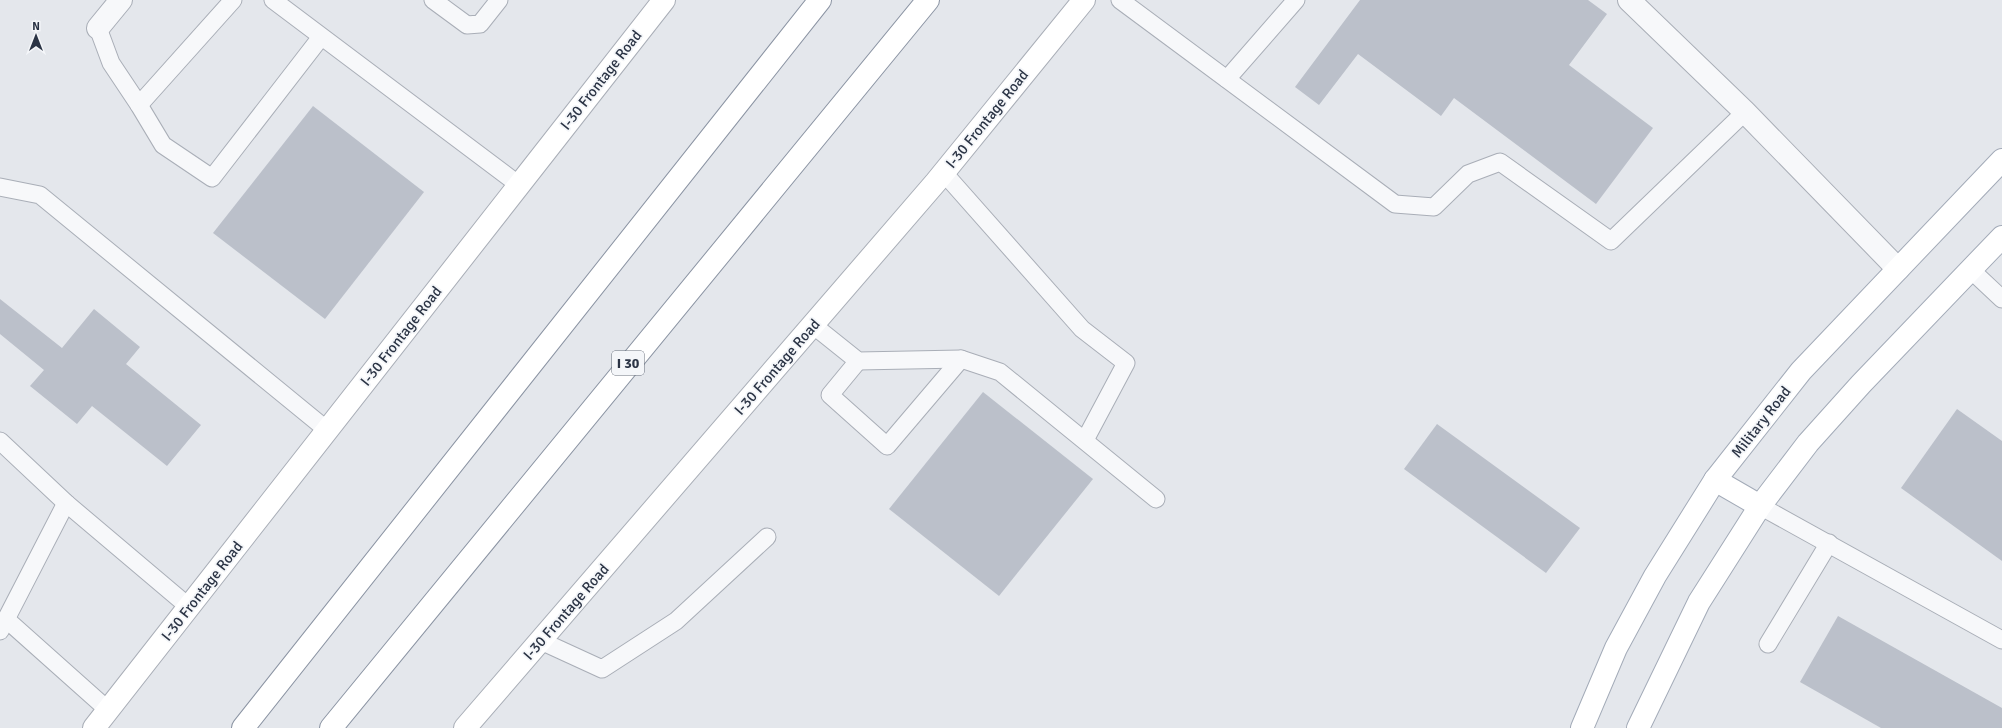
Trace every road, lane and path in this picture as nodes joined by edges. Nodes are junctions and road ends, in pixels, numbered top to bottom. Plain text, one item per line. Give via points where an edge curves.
1 (121, 0) edge
2 (232, 0) edge
3 (273, 0) edge
4 (433, 0) edge
5 (499, 0) edge
6 (664, 0) edge
7 (820, 0) edge
8 (928, 0) edge
9 (1084, 0) edge
10 (1120, 0) edge
11 (1296, 0) edge
12 (1629, 0) edge
13 (98, 28) joint
14 (322, 37) junction
15 (1227, 80) junction
16 (139, 105) junction
17 (1745, 112) junction
18 (2002, 160) edge
19 (944, 172) junction
20 (519, 185) junction
21 (0, 187) edge
22 (2002, 237) edge
23 (1898, 269) junction
24 (1970, 269) junction
25 (2002, 299) edge
26 (813, 325) junction
27 (961, 359) junction
28 (858, 361) junction
29 (327, 430) junction
30 (1085, 440) junction
31 (0, 441) edge
32 (1715, 480) junction
33 (1156, 499) dead end
34 (66, 503) junction
35 (1760, 506) junction
36 (767, 538) dead end
37 (1828, 543) junction
38 (189, 607) junction
39 (3, 625) edge
40 (2002, 640) edge
41 (541, 641) junction
42 (1768, 644) dead end
43 (108, 710) junction
44 (94, 728) edge
45 (243, 728) edge
46 (331, 728) edge
47 (465, 728) edge
48 (1582, 728) edge
49 (1638, 728) edge

1 - 13 street
2 - 16 lane
3 - 14 lane
4 - 5 lane via 467,25 480,24
6 - 20 main road, I-30 Frontage Road
7 - 45 main road
8 - 46 main road, I 30
9 - 19 main road, I-30 Frontage Road
10 - 15 lane
11 - 15 lane
12 - 17 street
13 - 16 lane via 111,63
14 - 16 lane via 212,178 164,146
14 - 20 lane
15 - 17 lane via 1395,204 1434,206 1468,174 1500,162 1611,240
17 - 23 street
18 - 23 main road, Military Road
19 - 26 main road, I-30 Frontage Road
19 - 30 lane via 1082,329 1126,363
20 - 29 main road, I-30 Frontage Road
21 - 29 lane via 40,195
22 - 24 main road
23 - 32 main road, Military Road via 1801,370
24 - 25 lane
24 - 35 main road via 1808,443
26 - 28 lane
26 - 41 main road, I-30 Frontage Road
27 - 28 lane
27 - 28 lane via 887,446 830,395
27 - 30 lane via 1000,372
29 - 38 main road, I-30 Frontage Road
30 - 33 lane
31 - 34 lane
32 - 35 main road
32 - 48 main road, Military Road via 1655,576 1616,648
34 - 38 lane
34 - 39 lane
35 - 37 lane
35 - 49 main road via 1699,602
36 - 41 lane via 676,621 602,668
37 - 40 lane
37 - 42 lane
38 - 43 main road, I-30 Frontage Road
39 - 43 lane
41 - 47 main road, I-30 Frontage Road
43 - 44 main road, I-30 Frontage Road

